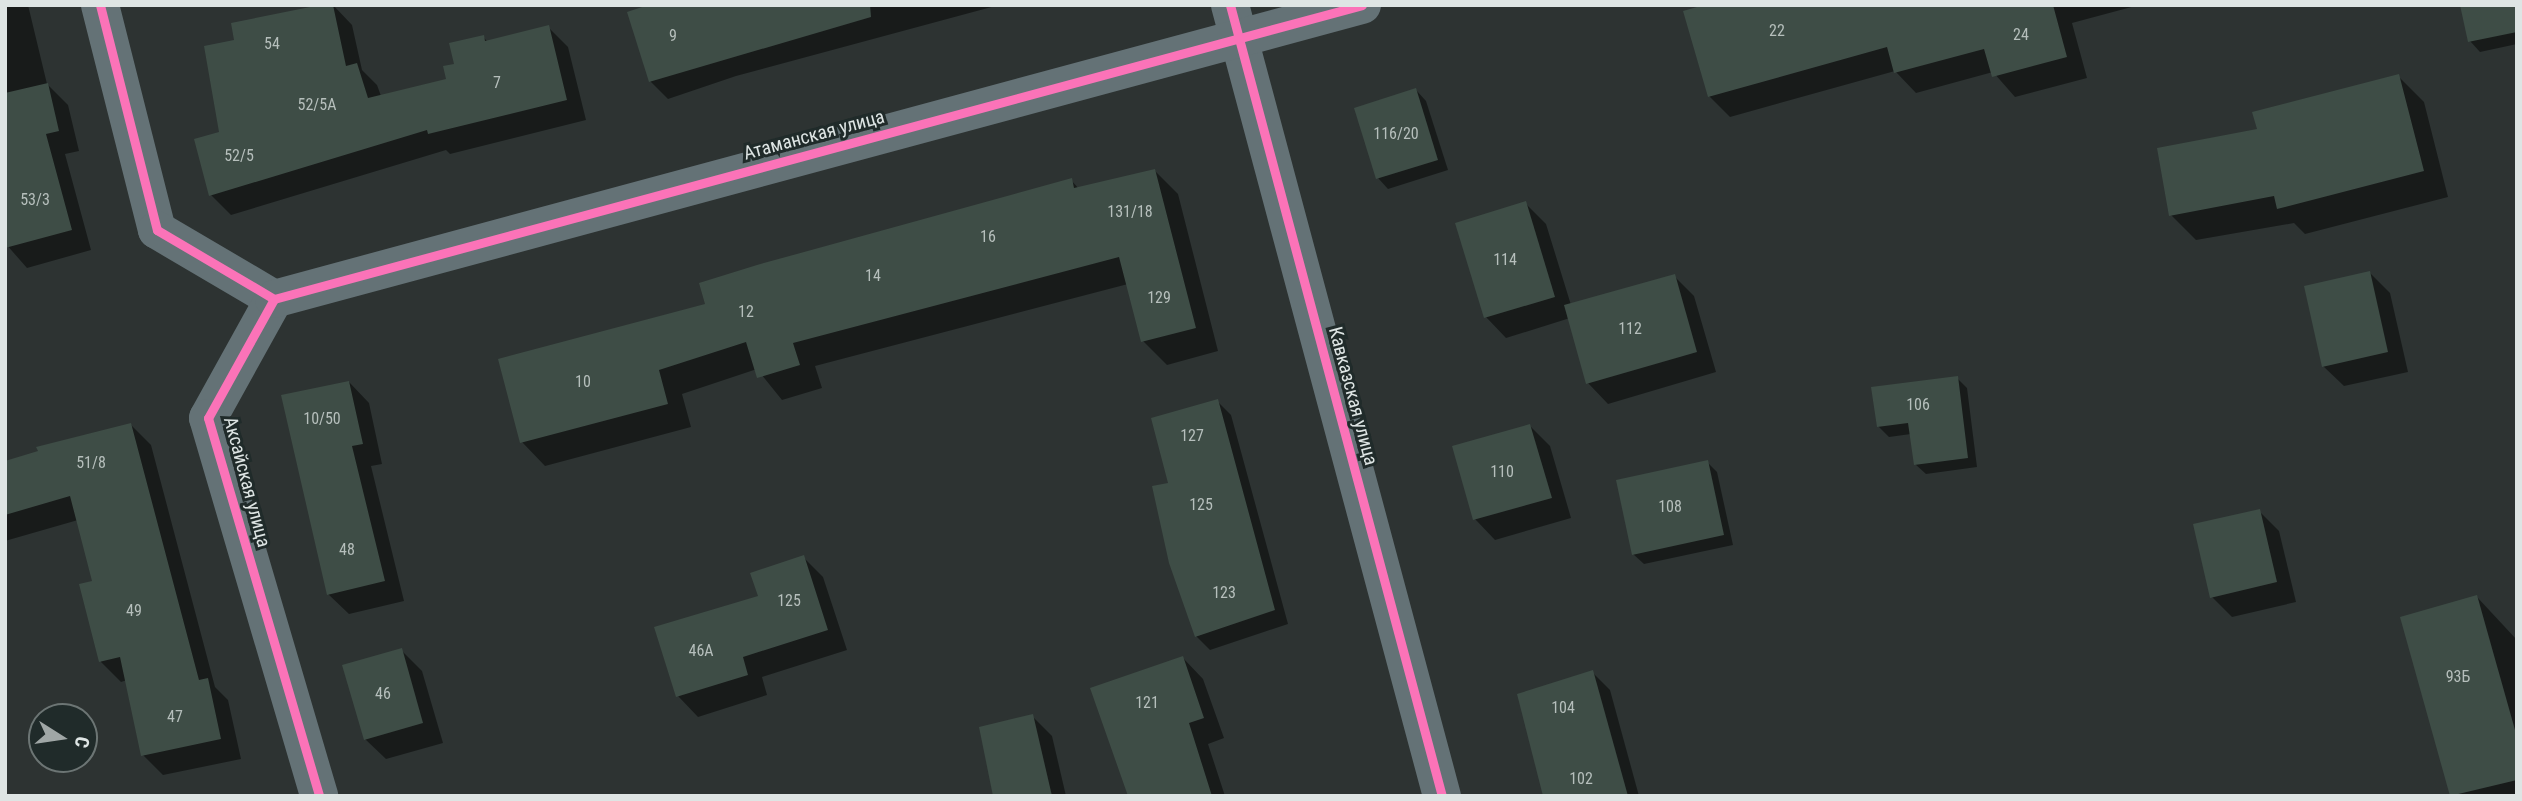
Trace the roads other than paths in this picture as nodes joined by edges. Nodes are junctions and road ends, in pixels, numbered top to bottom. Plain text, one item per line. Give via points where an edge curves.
1 (100, 5) edge
2 (1362, 5) edge
3 (1235, 22) edge
4 (274, 299) junction
5 (319, 796) edge
6 (1442, 796) edge

1 - 4 street via 157,230
2 - 3 street, Атаманская улица
3 - 4 street, Атаманская улица
3 - 6 street, Кавказская улица
4 - 5 street, Аксайская улица via 208,418

